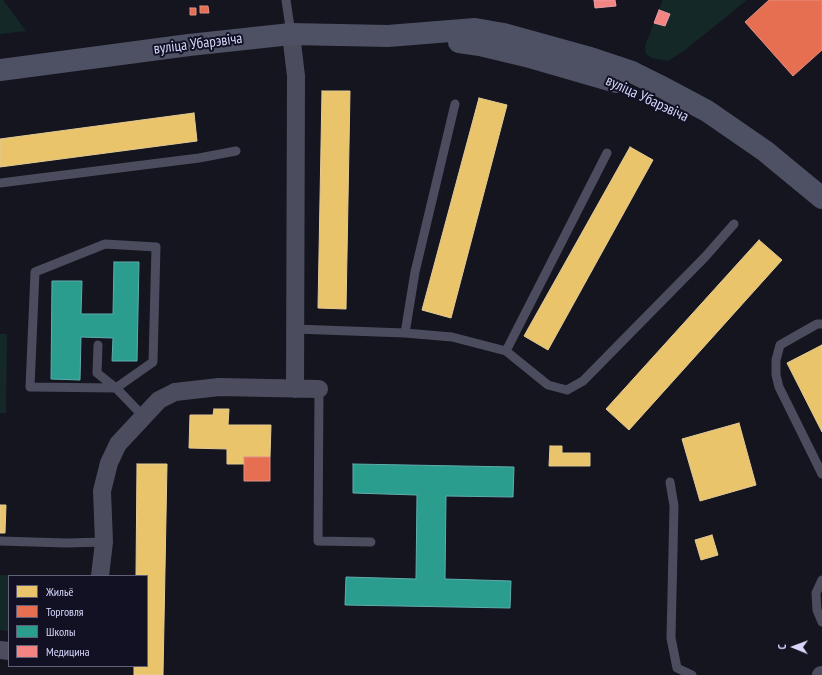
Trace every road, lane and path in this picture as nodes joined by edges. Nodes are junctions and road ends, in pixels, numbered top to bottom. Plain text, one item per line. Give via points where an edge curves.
1 (286, 0) edge
2 (291, 34) junction
3 (396, 36) junction
4 (0, 70) edge
5 (455, 104) dead end
6 (236, 151) dead end
7 (607, 153) dead end
8 (0, 183) edge
9 (822, 198) edge
10 (822, 215) edge
11 (734, 224) dead end
12 (822, 324) edge
13 (295, 329) junction
14 (405, 333) junction
15 (98, 344) dead end
16 (506, 351) junction
17 (116, 388) junction
18 (295, 389) junction
19 (319, 390) joint
20 (144, 417) junction
21 (822, 474) edge
22 (670, 482) dead end
23 (0, 541) edge
24 (104, 542) junction
25 (370, 542) dead end
26 (100, 575) edge
27 (822, 580) edge
28 (822, 622) edge
29 (692, 675) edge

1 - 2 lane
2 - 3 main road, вуліца Убарэвіча
2 - 4 main road, вуліца Убарэвіча
2 - 13 street via 296,76
3 - 9 main road, вуліца Убарэвіча via 475,29 504,34 632,72 707,111 765,151
3 - 10 main road, вуліца Убарэвіча via 480,45 574,69 626,86 701,124 735,146
5 - 14 lane via 415,272
6 - 8 lane
7 - 16 lane
11 - 16 lane via 583,381 567,390 548,386
12 - 21 lane via 817,324 780,345 776,375 779,387
13 - 14 lane
13 - 18 street
14 - 16 lane via 452,337
15 - 17 lane via 98,373
17 - 17 lane via 153,362 156,247 105,244 35,272 30,387
17 - 20 lane
18 - 19 street
18 - 20 street via 219,387 175,392 159,400
19 - 25 lane via 318,541
20 - 24 street via 118,444 109,463 102,491
22 - 29 lane via 674,506 671,638 677,668
23 - 24 lane
24 - 26 street
27 - 28 lane via 816,593 817,610

